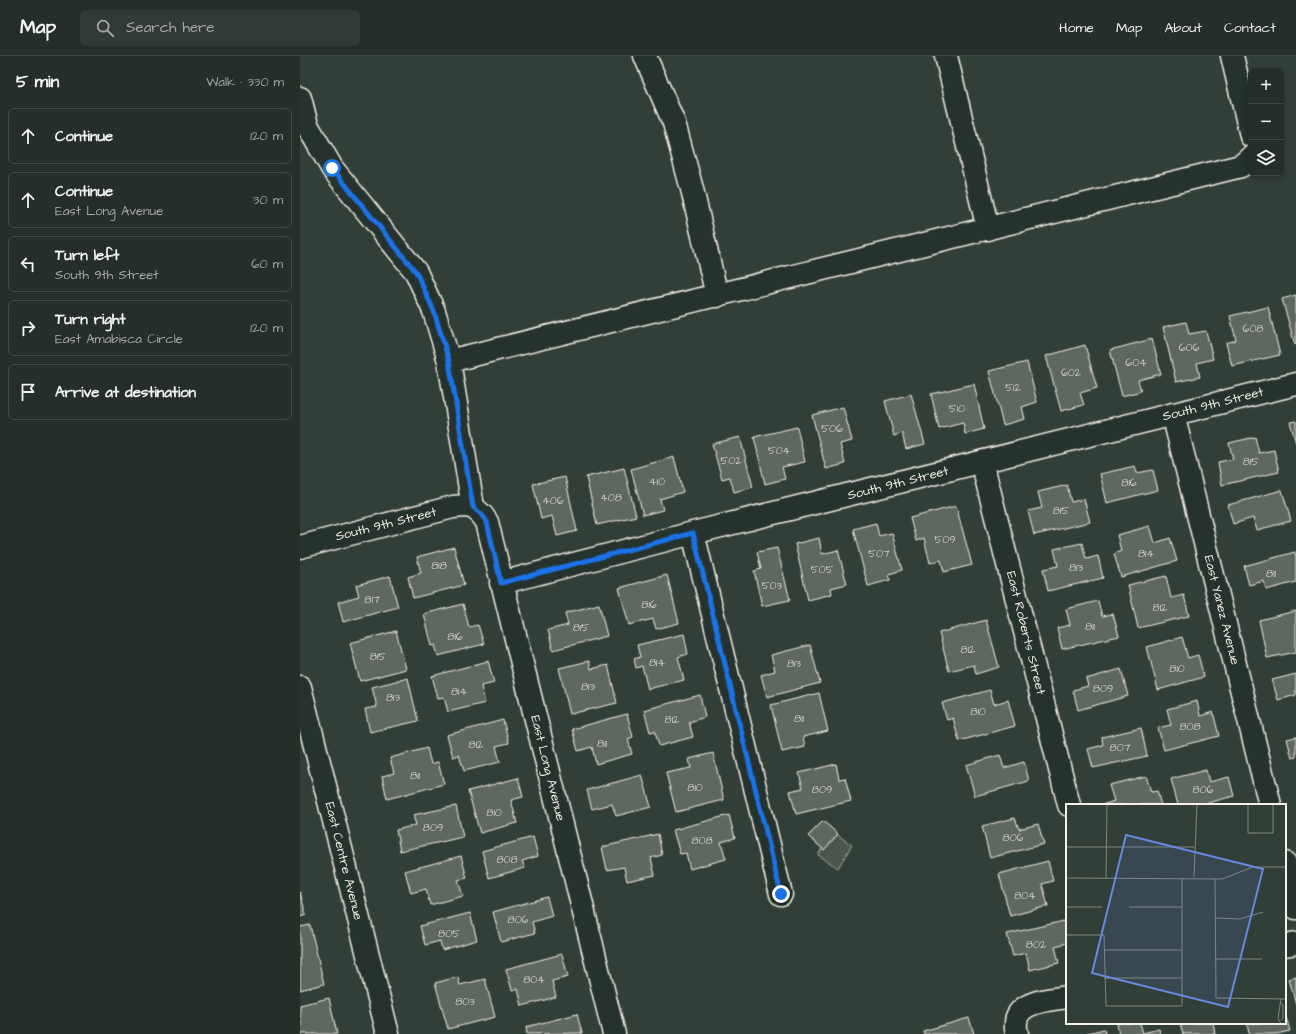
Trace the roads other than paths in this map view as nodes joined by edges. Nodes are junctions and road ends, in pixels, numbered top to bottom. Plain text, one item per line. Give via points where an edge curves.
1 (645, 56) edge
2 (946, 56) edge
3 (1232, 56) edge
4 (300, 98) edge
5 (1248, 123) edge
6 (1248, 160) edge
7 (988, 229) junction
8 (717, 296) junction
9 (449, 361) junction
10 (1296, 384) edge
11 (1173, 414) junction
12 (982, 462) junction
13 (473, 507) junction
14 (693, 533) junction
15 (300, 546) edge
16 (501, 583) junction
17 (300, 688) edge
18 (1069, 804) edge
19 (1270, 804) edge
20 (1286, 868) edge
21 (781, 894) dead end
22 (1296, 908) edge
23 (1296, 942) edge
24 (1286, 945) edge
25 (1066, 997) edge
26 (1018, 1024) edge
27 (388, 1034) edge
28 (614, 1034) edge

1 - 8 street via 674,123
2 - 7 street
3 - 5 street
4 - 9 street via 307,125 332,168 416,272 434,311
6 - 7 street via 1241,166
7 - 8 street
8 - 9 street
9 - 13 street
10 - 11 street, South 9th Street
11 - 12 street, South 9th Street
11 - 19 street, East Yanez Avenue
12 - 14 street, South 9th Street
12 - 18 street, East Roberts Street
13 - 15 street, South 9th Street via 453,507
13 - 16 street, East Long Avenue via 487,522
14 - 16 street, South 9th Street
14 - 21 street
16 - 28 street, East Long Avenue
17 - 27 street, East Centre Avenue
20 - 22 street
23 - 24 street
25 - 26 street via 1025,1007

